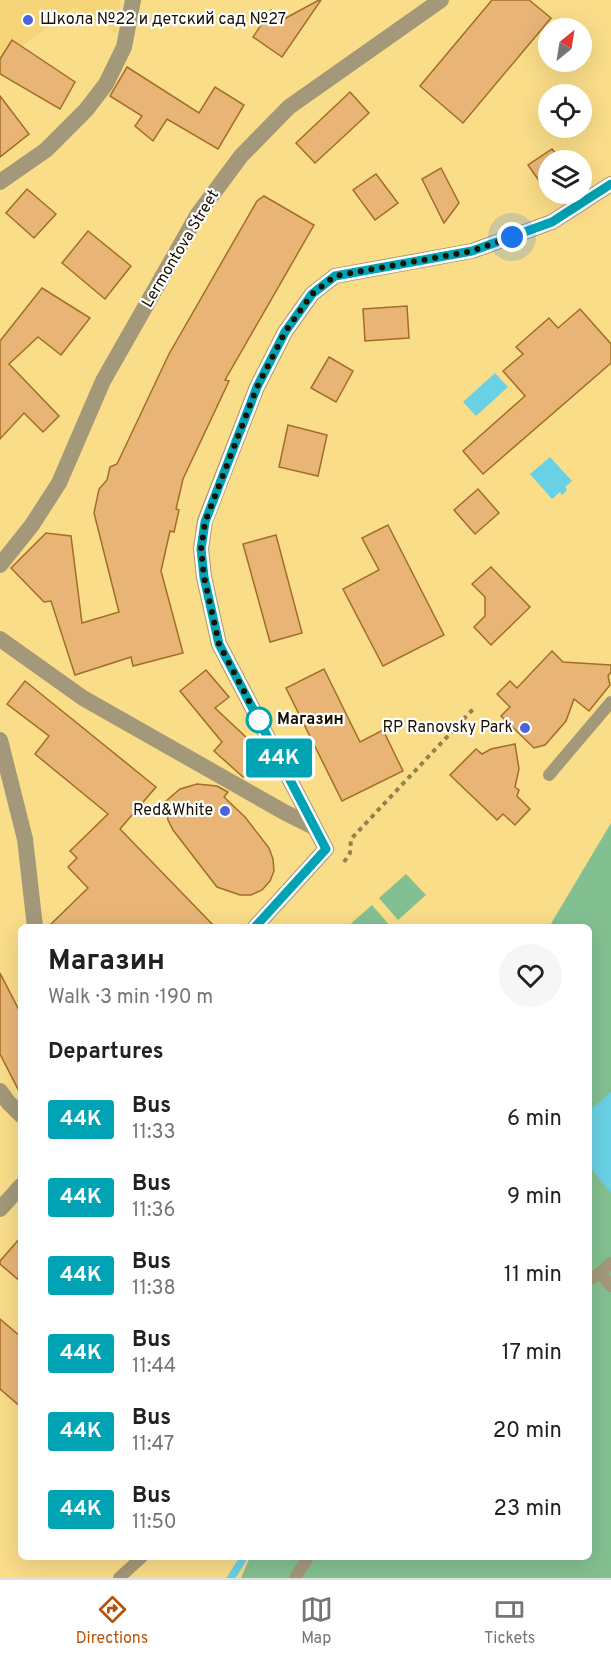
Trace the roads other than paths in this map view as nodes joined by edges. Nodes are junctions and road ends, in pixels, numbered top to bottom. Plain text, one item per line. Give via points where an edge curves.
1 (132, 0) edge
2 (441, 0) edge
3 (0, 182) edge
4 (611, 184) edge
5 (0, 565) edge
6 (0, 639) edge
7 (611, 702) edge
8 (0, 740) edge
9 (549, 775) dead end
10 (314, 827) junction
11 (36, 924) edge
12 (258, 924) edge
13 (0, 1091) edge
14 (18, 1112) edge
15 (18, 1189) edge
16 (0, 1209) edge
17 (611, 1263) edge
18 (595, 1276) edge
19 (611, 1286) edge
20 (139, 1560) edge
21 (306, 1560) edge
22 (119, 1578) edge
23 (295, 1578) edge

1 - 3 street via 124,47 106,84 46,150
2 - 5 street, Lermontova Street via 289,107 241,156 198,214 103,381 59,483
4 - 10 street via 552,222 472,251 335,276 312,294 285,332 257,387 205,522 201,549 204,577 219,644
6 - 10 street via 82,698
7 - 9 lane
8 - 11 street via 26,839
10 - 12 street via 326,849
13 - 14 street
15 - 16 street
17 - 18 lane
18 - 19 lane
20 - 22 lane
21 - 23 lane

